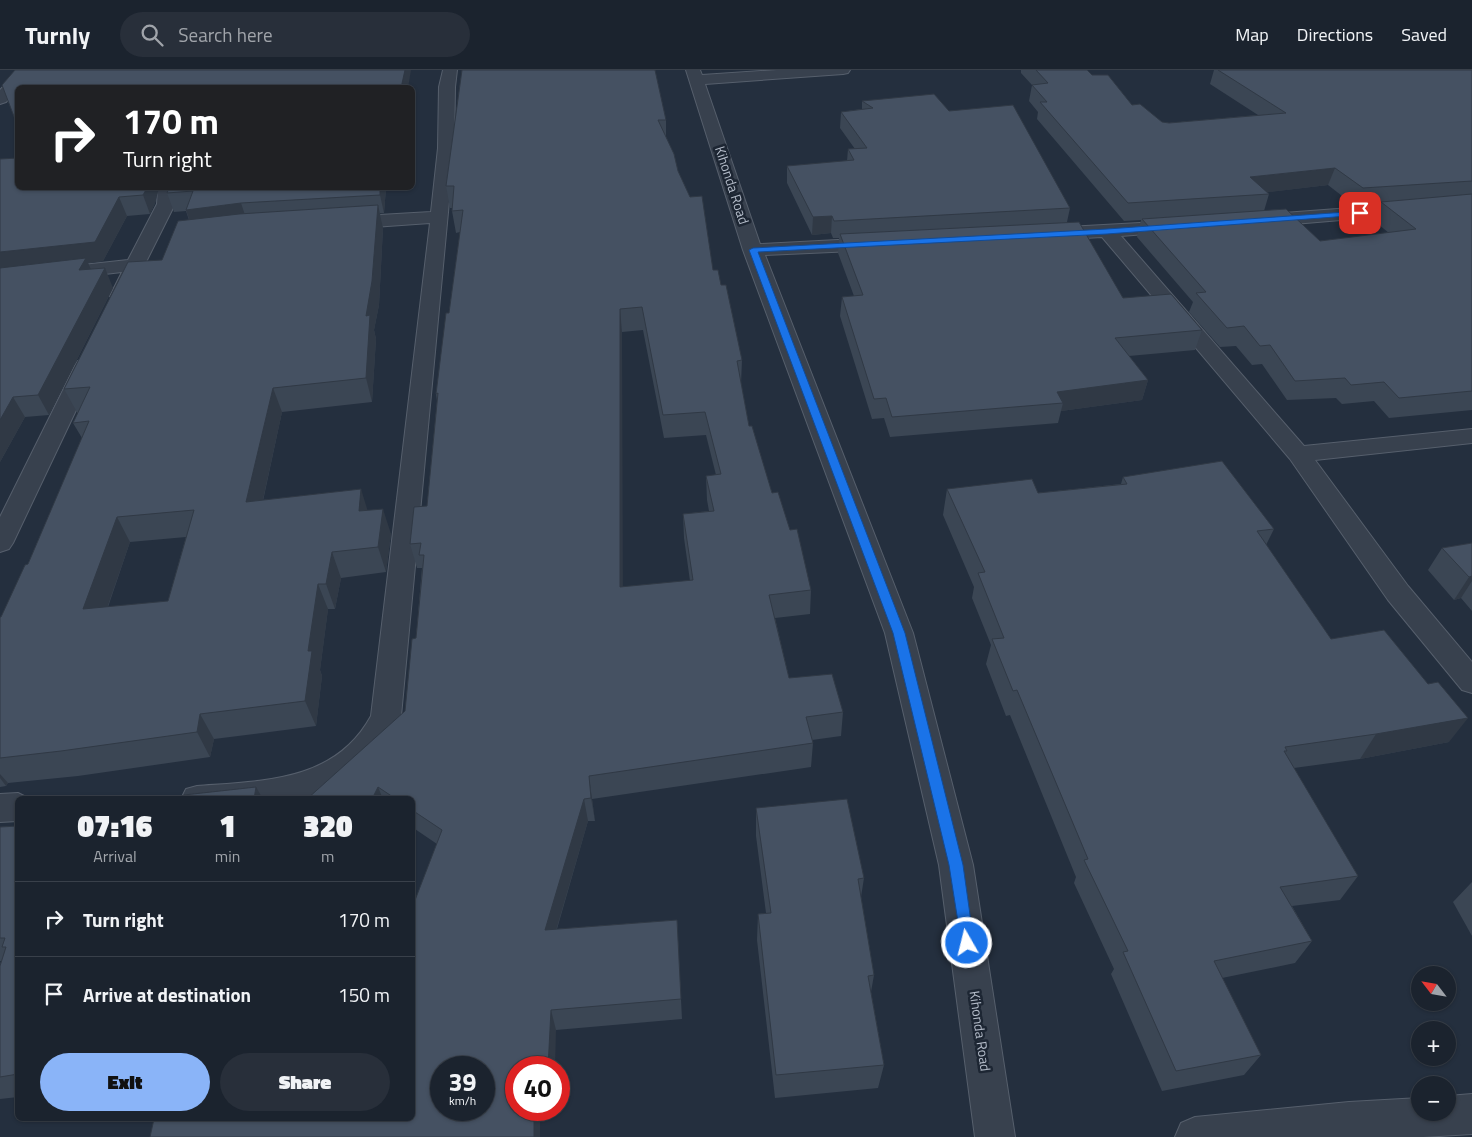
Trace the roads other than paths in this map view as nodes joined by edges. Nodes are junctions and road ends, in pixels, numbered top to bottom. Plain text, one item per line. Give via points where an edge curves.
1 (27, 70) edge
2 (450, 70) edge
3 (843, 70) edge
4 (695, 75) edge
5 (0, 99) edge
6 (167, 190) edge
7 (1472, 204) edge
8 (440, 217) junction
9 (1236, 222) edge
10 (324, 224) edge
11 (1196, 225) edge
12 (1107, 231) junction
13 (1028, 236) edge
14 (891, 243) edge
15 (753, 250) junction
16 (135, 266) junction
17 (0, 280) edge
18 (113, 310) edge
19 (96, 346) edge
20 (1472, 436) edge
21 (1298, 454) junction
22 (0, 543) edge
23 (1472, 682) edge
24 (242, 796) edge
25 (15, 807) edge
26 (0, 808) edge
27 (1472, 1114) edge
28 (995, 1137) edge
29 (1195, 1137) edge

1 - 5 street
2 - 8 street
3 - 4 street
4 - 15 street, Kihonda Road
6 - 16 street via 156,240
7 - 9 street
8 - 10 street
8 - 24 street via 386,716 373,741 355,759 322,778 272,794
11 - 12 street
12 - 13 street
12 - 21 street
14 - 15 street
15 - 28 street, Kihonda Road via 899,633 956,865
16 - 17 street
16 - 18 street
19 - 22 street
20 - 21 street
21 - 23 street via 1398,593
25 - 26 street
27 - 29 street

